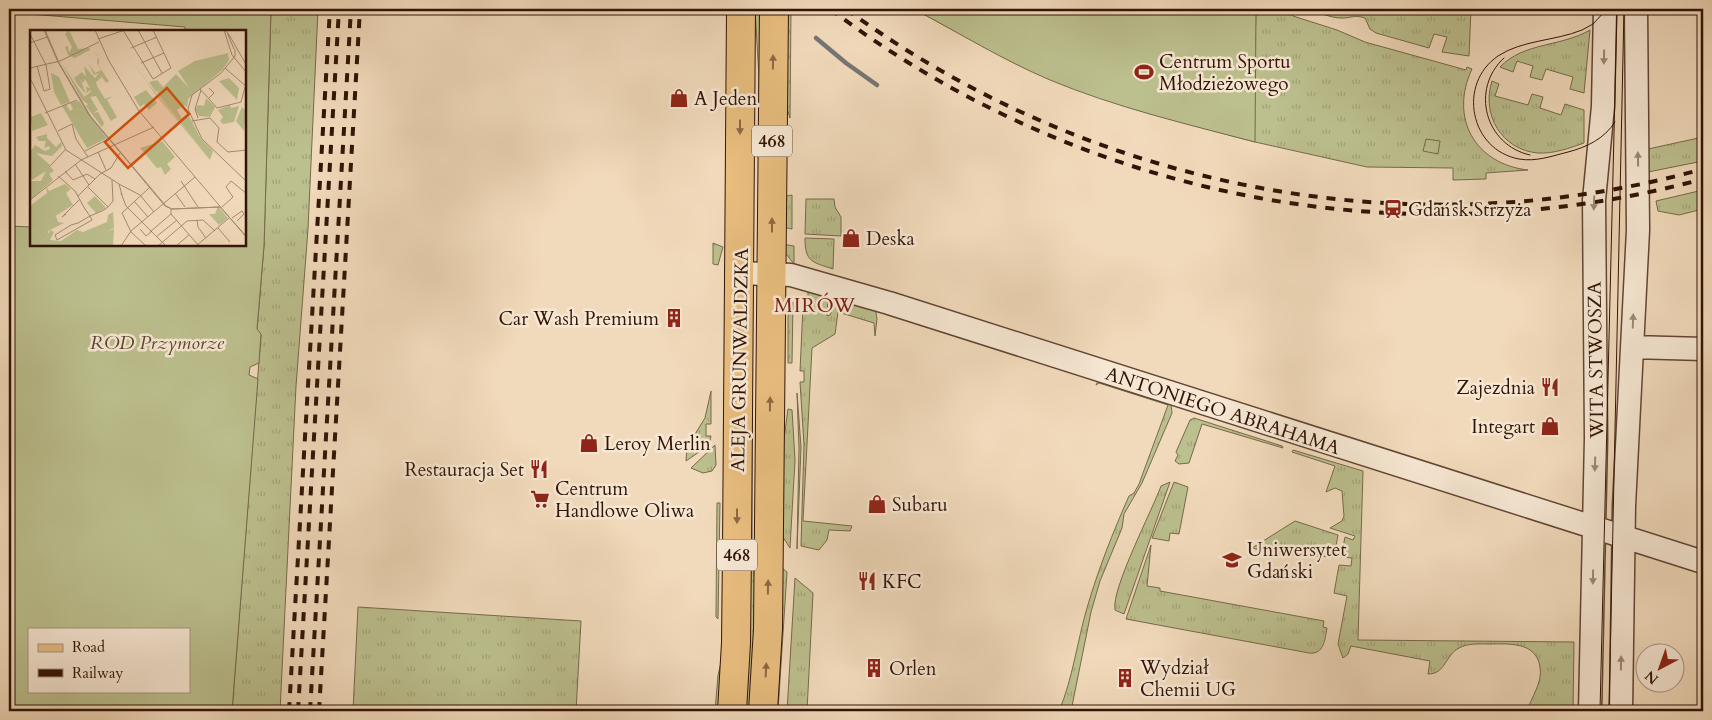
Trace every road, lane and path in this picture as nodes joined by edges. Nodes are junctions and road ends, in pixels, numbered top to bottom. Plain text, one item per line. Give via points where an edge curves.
1 (740, 9) edge
2 (774, 9) edge
3 (1605, 9) edge
4 (1636, 9) edge
5 (740, 170) junction
6 (772, 170) junction
7 (740, 273) junction
8 (771, 273) junction
9 (1632, 347) junction
10 (1703, 349) edge
11 (1594, 528) junction
12 (1622, 537) junction
13 (1703, 562) edge
14 (732, 711) edge
15 (763, 711) edge
16 (1590, 711) edge
17 (1621, 711) edge

1 -> 5 main road, ALEJA GRUNWALDZKA / 468
6 -> 2 main road, ALEJA GRUNWALDZKA / 468
3 -> 11 street, WITA STWOSZA via 1602,122 1594,200
9 -> 4 street, WITA STWOSZA via 1638,230
5 - 6 main road
5 - 7 main road, ALEJA GRUNWALDZKA / 468
8 -> 6 main road, ALEJA GRUNWALDZKA / 468
7 - 8 street, ANTONIEGO ABRAHAMA
7 -> 14 main road, ALEJA GRUNWALDZKA / 468 via 736,643
8 - 11 street, ANTONIEGO ABRAHAMA via 813,280 889,303
15 -> 8 main road, ALEJA GRUNWALDZKA / 468 via 768,629
9 - 10 street
9 - 12 street, WITA STWOSZA
11 - 12 street, ANTONIEGO ABRAHAMA
11 -> 16 street, WITA STWOSZA
12 - 13 street, ANTONIEGO ABRAHAMA
17 -> 12 street, WITA STWOSZA

